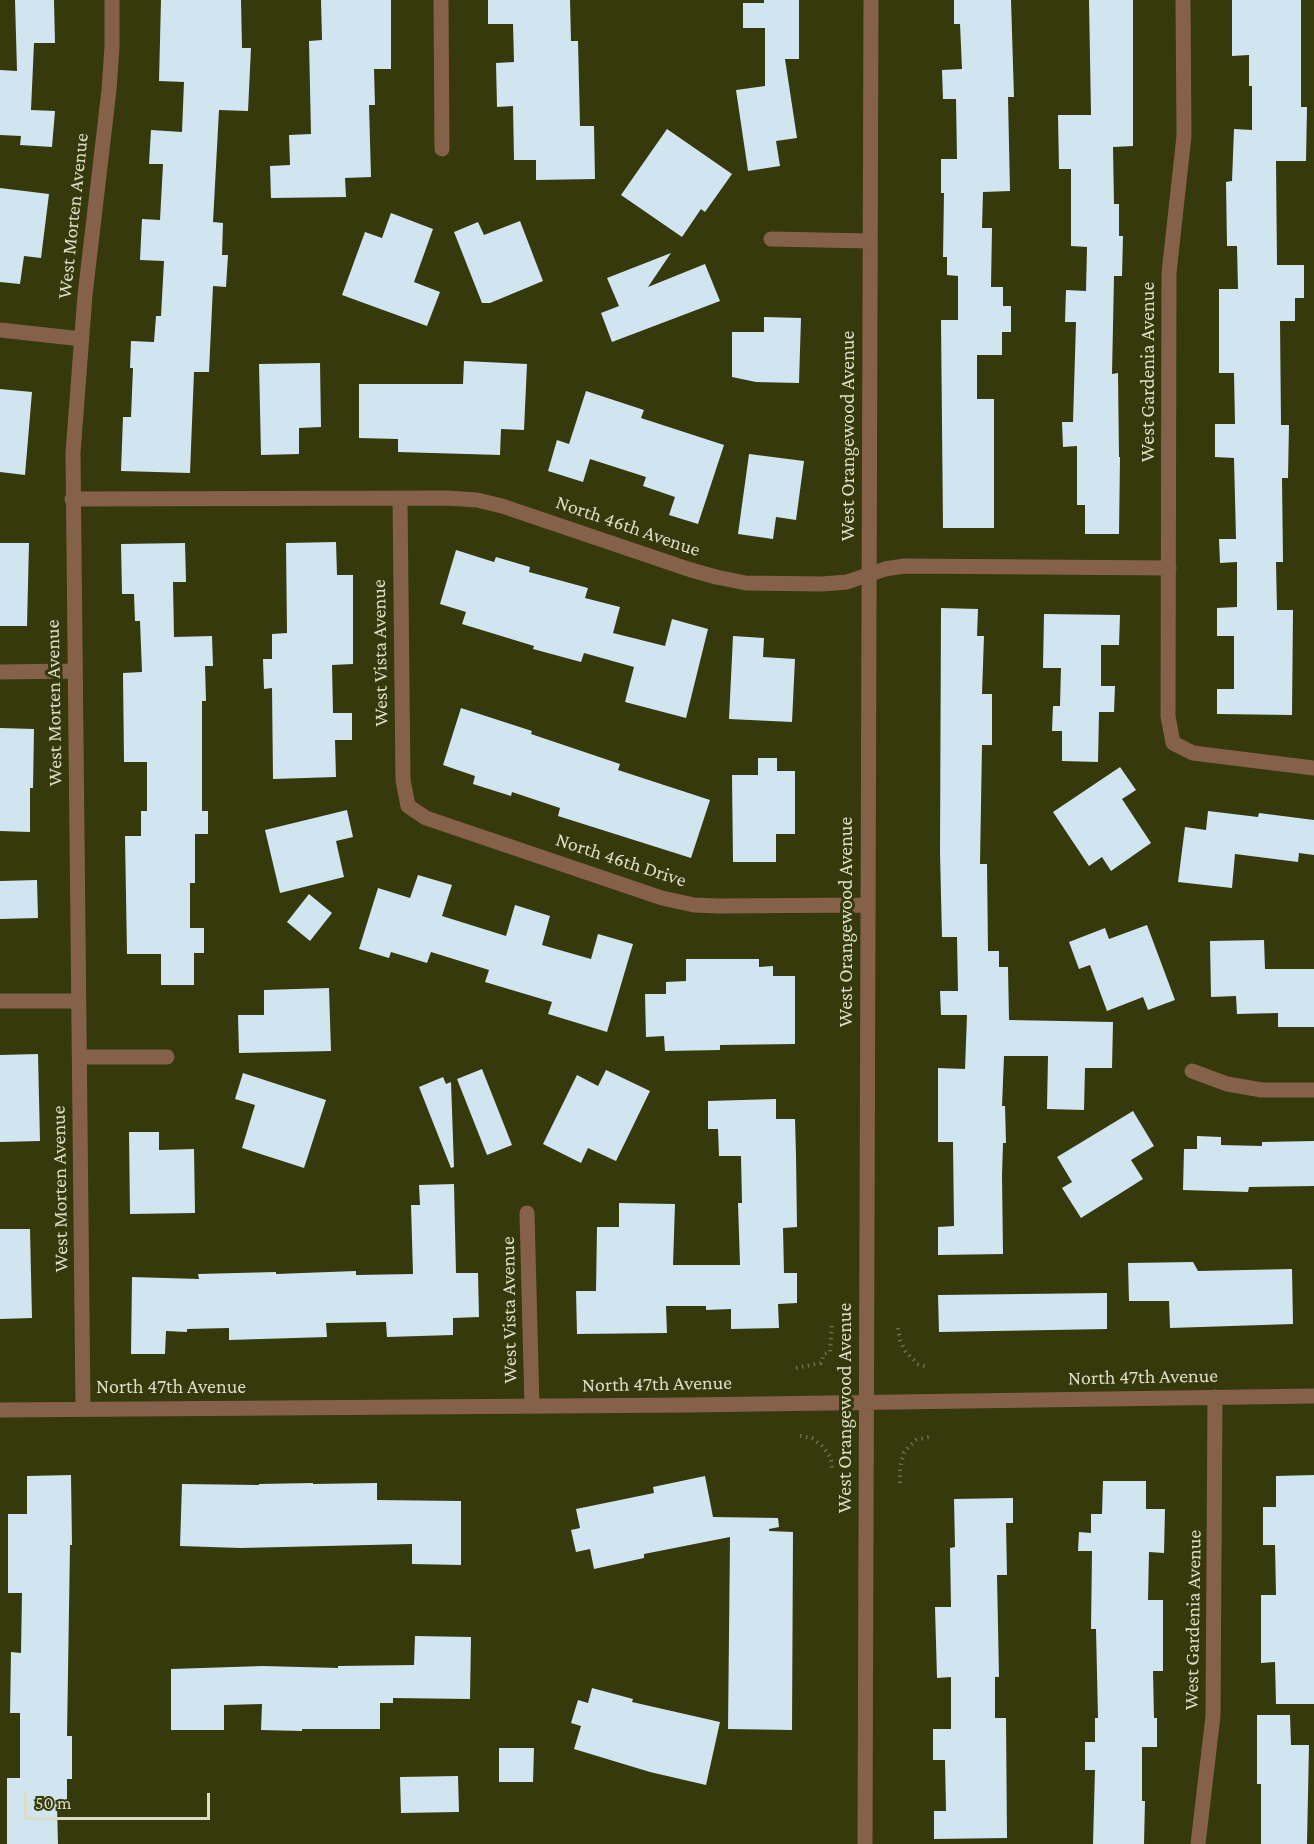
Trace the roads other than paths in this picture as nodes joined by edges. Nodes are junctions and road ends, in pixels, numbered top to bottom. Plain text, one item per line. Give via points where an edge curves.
1 (112, 0) edge
2 (441, 0) edge
3 (871, 0) edge
4 (1183, 0) edge
5 (442, 149) dead end
6 (771, 239) dead end
7 (870, 241) junction
8 (0, 330) edge
9 (82, 339) junction
10 (400, 498) junction
11 (72, 499) junction
12 (1169, 568) junction
13 (869, 574) junction
14 (75, 671) junction
15 (0, 672) edge
16 (1314, 768) edge
17 (408, 806) joint
18 (867, 905) junction
19 (0, 1001) edge
20 (78, 1001) junction
21 (80, 1057) junction
22 (167, 1057) dead end
23 (1192, 1071) dead end
24 (1314, 1090) edge
25 (527, 1213) dead end
26 (1215, 1396) junction
27 (1314, 1396) edge
28 (866, 1402) junction
29 (532, 1406) junction
30 (83, 1408) junction
31 (0, 1410) edge
32 (865, 1844) edge
33 (1198, 1844) edge

1 - 9 street, West Morten Avenue via 109,90
2 - 5 street
3 - 7 street, West Orangewood Avenue
4 - 12 street, West Gardenia Avenue via 1184,136 1169,273
6 - 7 street
7 - 13 street, West Orangewood Avenue
8 - 9 street
9 - 11 street, West Morten Avenue
10 - 11 street, North 46th Avenue
10 - 13 street, North 46th Avenue via 477,500 502,506 716,578 746,583 830,584
10 - 17 street, West Vista Avenue via 403,780
11 - 14 street, West Morten Avenue
12 - 13 street, North 46th Avenue via 904,566
12 - 16 street, West Gardenia Avenue via 1168,716 1173,744 1193,753
13 - 18 street, West Orangewood Avenue
14 - 15 street
14 - 20 street, West Morten Avenue
17 - 18 street, North 46th Drive via 426,818 662,898 694,905
18 - 28 street, West Orangewood Avenue
19 - 20 street
20 - 21 street, West Morten Avenue
21 - 22 street
21 - 30 street, West Morten Avenue
23 - 24 street via 1227,1084 1262,1090
25 - 29 street, West Vista Avenue
26 - 27 street, North 47th Avenue
26 - 28 street, North 47th Avenue
26 - 33 street, West Gardenia Avenue via 1213,1716
28 - 29 street, North 47th Avenue
28 - 32 street, West Orangewood Avenue
29 - 30 street, North 47th Avenue
30 - 31 street, North 47th Avenue

